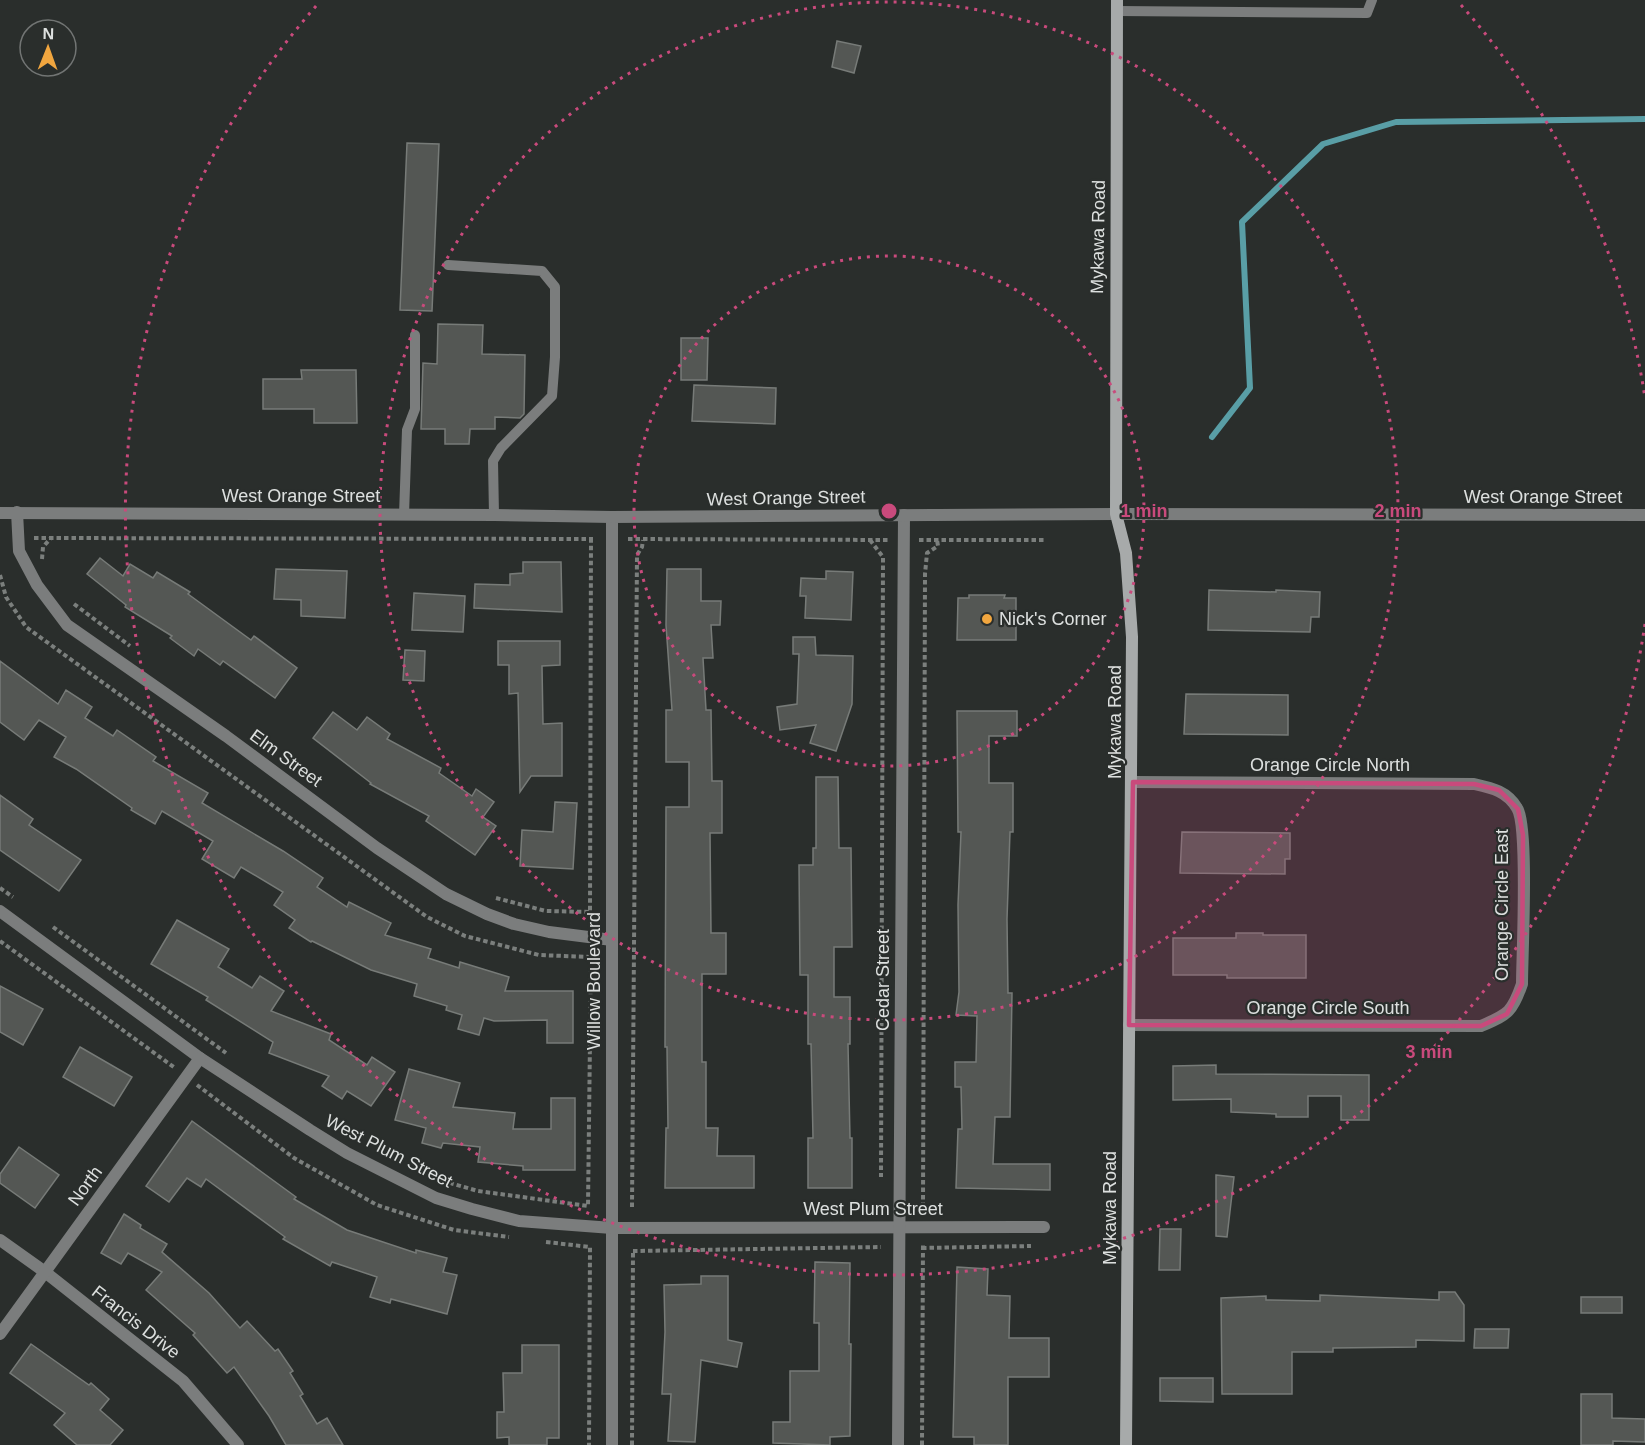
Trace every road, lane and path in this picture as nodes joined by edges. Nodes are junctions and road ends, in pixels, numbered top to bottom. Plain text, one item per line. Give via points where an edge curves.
1 (1372, 0) edge
2 (1117, 5) edge
3 (448, 265) dead end
4 (415, 335) dead end
5 (17, 512) junction
6 (0, 513) edge
7 (404, 514) junction
8 (1116, 514) junction
9 (494, 515) junction
10 (904, 515) junction
11 (1645, 515) edge
12 (612, 518) junction
13 (19, 538) junction
14 (51, 538) junction
15 (591, 539) junction
16 (612, 539) junction
17 (643, 540) junction
18 (870, 540) junction
19 (904, 540) junction
20 (937, 540) junction
21 (1044, 540) dead end
22 (42, 566) dead end
23 (0, 575) edge
24 (69, 601) dead end
25 (135, 650) dead end
26 (1133, 782) junction
27 (1518, 809) joint
28 (0, 888) edge
29 (493, 897) dead end
30 (19, 902) dead end
31 (0, 911) edge
32 (48, 923) dead end
33 (612, 940) junction
34 (0, 941) edge
35 (1516, 1000) joint
36 (1129, 1025) junction
37 (229, 1055) dead end
38 (200, 1058) junction
39 (186, 1077) junction
40 (436, 1178) dead end
41 (881, 1187) dead end
42 (632, 1207) dead end
43 (923, 1207) dead end
44 (898, 1227) junction
45 (922, 1227) junction
46 (1044, 1227) dead end
47 (612, 1228) junction
48 (633, 1228) junction
49 (519, 1238) dead end
50 (0, 1240) edge
51 (540, 1241) dead end
52 (1031, 1246) dead end
53 (881, 1247) dead end
54 (922, 1248) junction
55 (633, 1251) junction
56 (45, 1272) junction
57 (0, 1334) edge
58 (238, 1445) edge
59 (589, 1445) edge
60 (612, 1445) edge
61 (632, 1445) edge
62 (898, 1445) edge
63 (922, 1445) edge
64 (1126, 1445) edge

1 - 2 lane via 1367,13
2 - 8 main road, Mykawa Road
3 - 9 lane via 542,271 555,287 552,396 493,461
4 - 7 lane via 415,409 407,430
5 - 6 street, West Orange Street
5 - 7 street, West Orange Street
5 - 13 street, Elm Street
7 - 9 street, West Orange Street
8 - 10 street, West Orange Street
8 - 11 street, West Orange Street
8 - 26 main road, Mykawa Road via 1126,553 1132,637
9 - 12 street, West Orange Street
10 - 12 street, West Orange Street
10 - 19 street, Cedar Street
12 - 16 street, Willow Boulevard
13 - 14 path
13 - 33 street, Elm Street via 19,551 67,625 377,848 446,894 488,914 549,932
14 - 15 path
14 - 22 path via 43,547
15 - 16 path
15 - 29 path via 590,912 546,911
16 - 17 path
16 - 33 street, Willow Boulevard
17 - 18 path
17 - 42 path via 637,555
18 - 19 path
18 - 41 path via 883,557
19 - 20 path
19 - 44 street, Cedar Street
20 - 21 path
20 - 43 path via 938,546 927,553 925,574
23 - 40 path via 6,597 26,627 427,916 465,936 539,955 591,957 588,1206 478,1191
24 - 25 path
26 - 27 street, Orange Circle North via 1474,784 1499,789
26 - 36 main road, Mykawa Road
27 - 35 street, Orange Circle East via 1523,835 1522,984
28 - 30 path
31 - 38 street, West Plum Street
32 - 37 path
33 - 47 street, Willow Boulevard
34 - 39 path
35 - 36 street, Orange Circle South via 1507,1014 1481,1026
36 - 64 main road, Mykawa Road
38 - 39 street, North
38 - 47 street, West Plum Street via 347,1153 436,1198 519,1221
39 - 49 path via 294,1158 377,1205 454,1230
39 - 56 street, North
44 - 45 street, West Plum Street
44 - 48 street, West Plum Street
44 - 62 street, Cedar Street
45 - 46 street, West Plum Street
45 - 54 path
47 - 48 street, West Plum Street
47 - 60 street, Willow Boulevard
48 - 55 path
50 - 56 street, Francis Drive
51 - 59 path via 590,1246
52 - 54 path
53 - 55 path
54 - 63 path
55 - 61 path
56 - 57 street, North
56 - 58 street, Francis Drive via 183,1381

